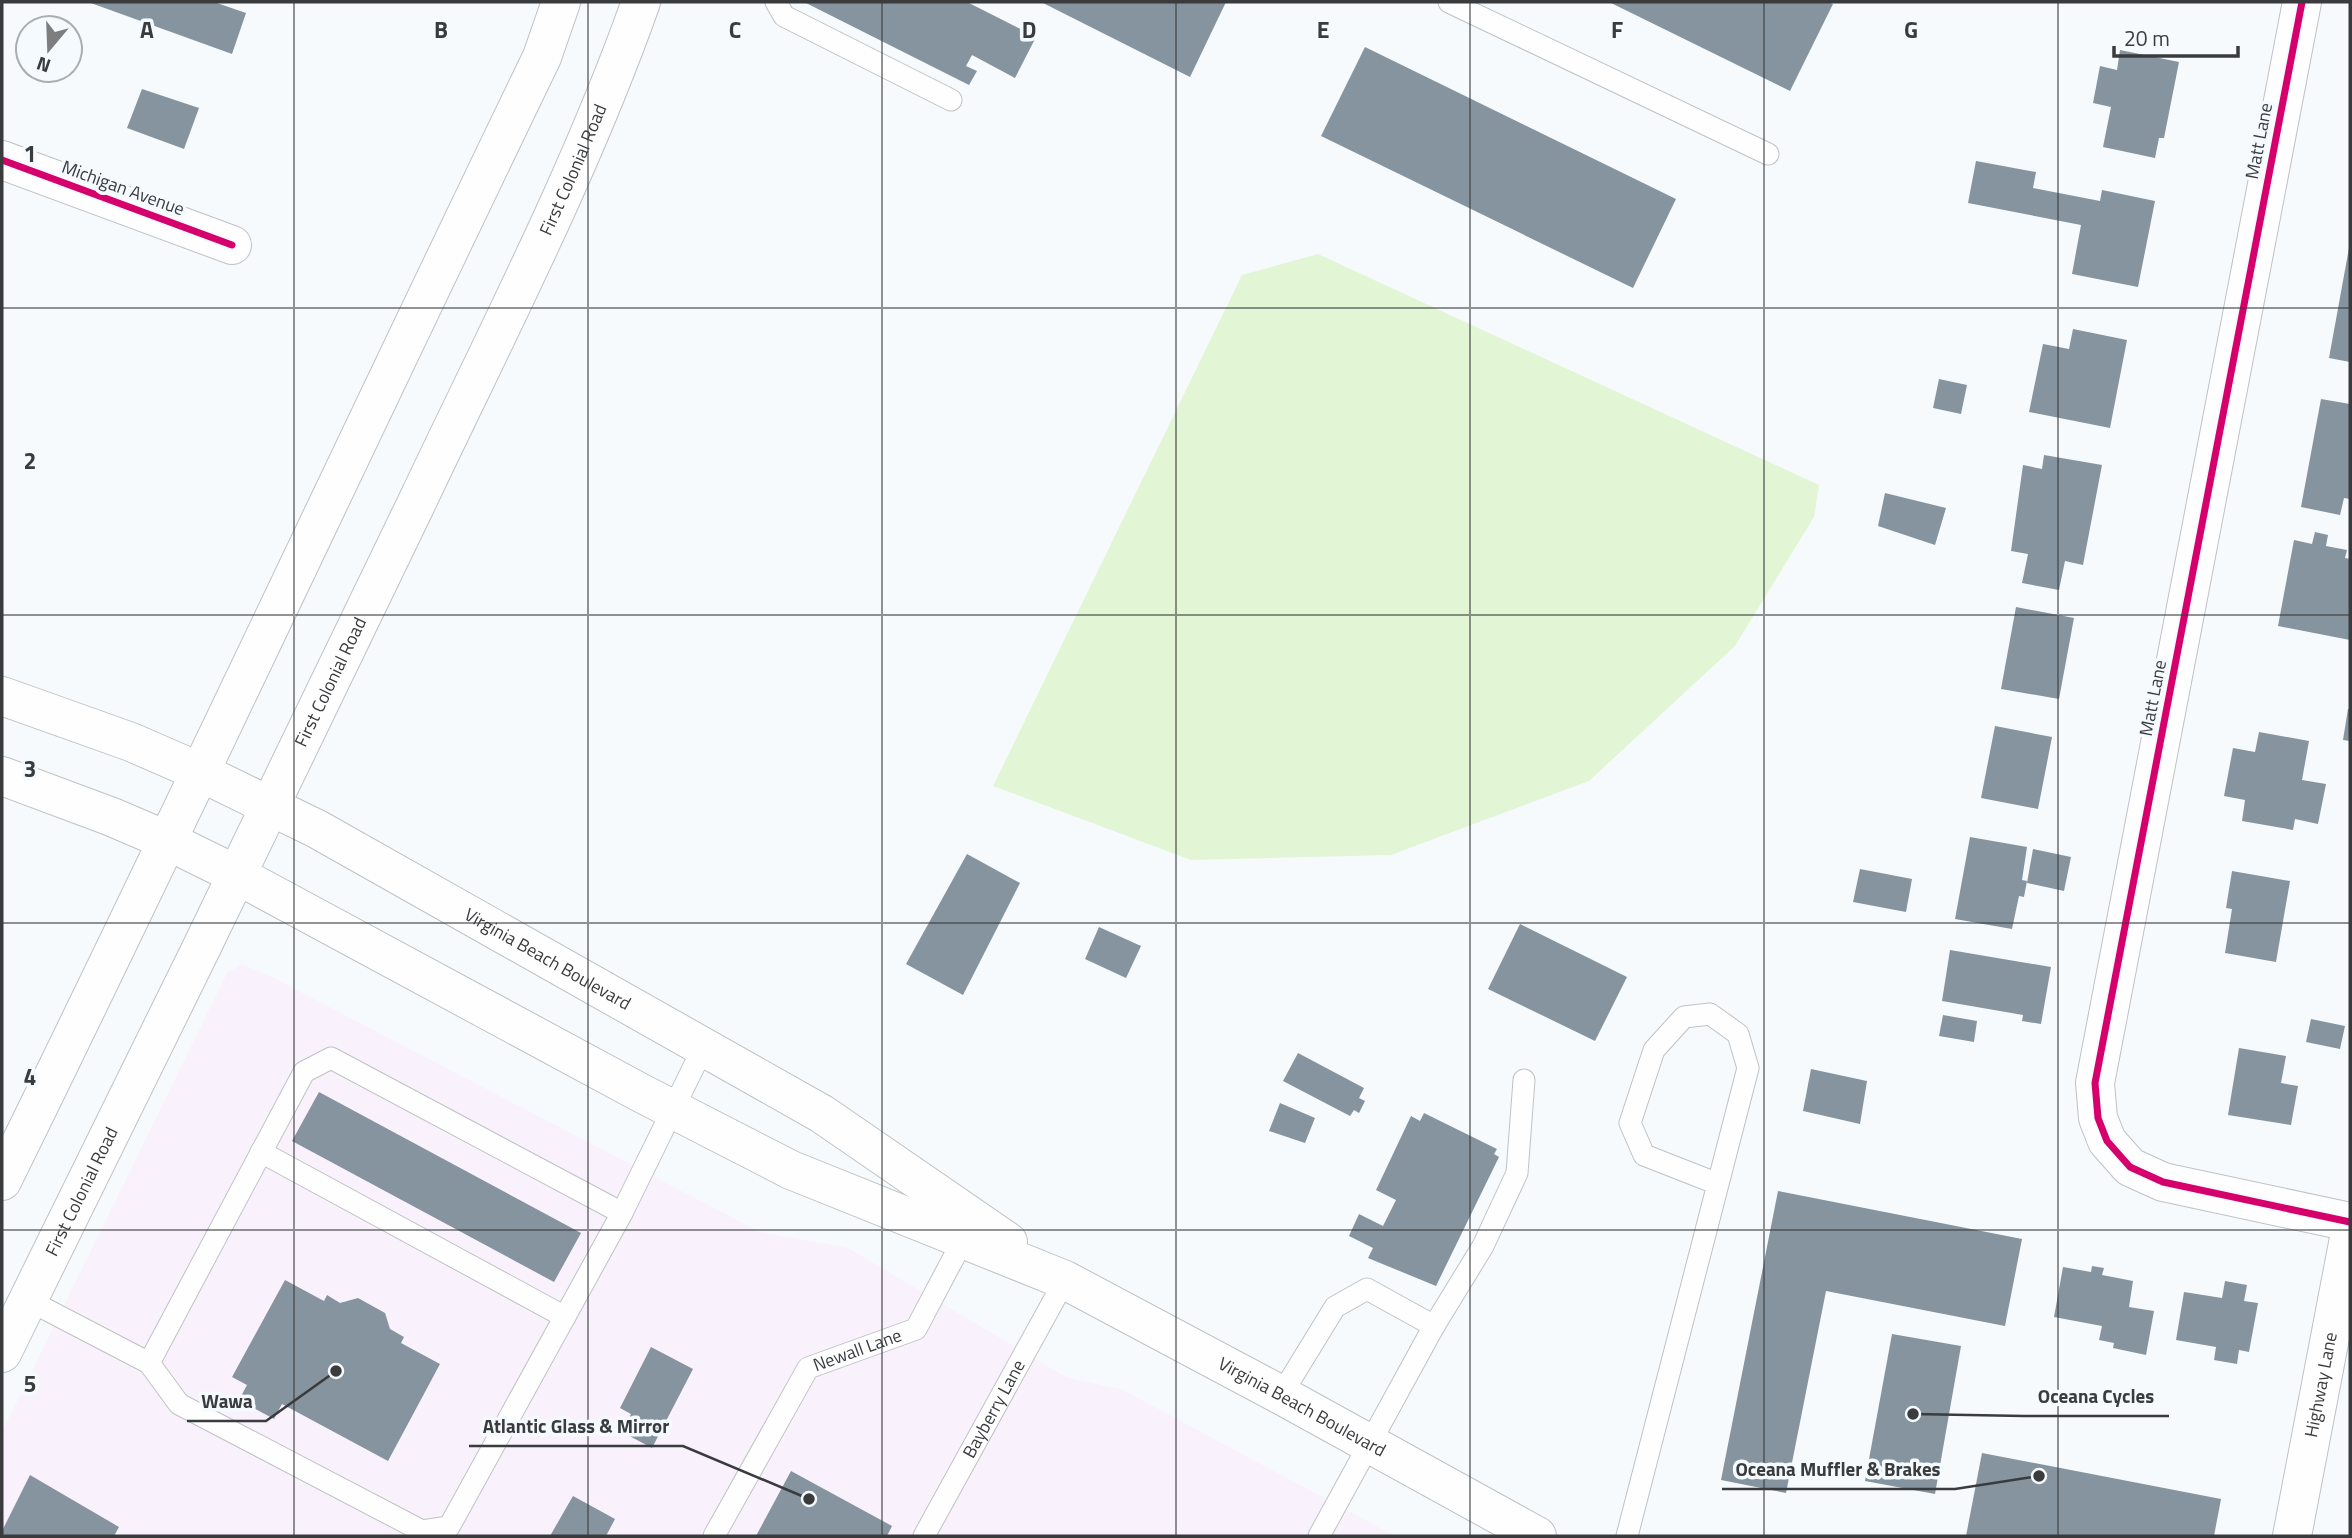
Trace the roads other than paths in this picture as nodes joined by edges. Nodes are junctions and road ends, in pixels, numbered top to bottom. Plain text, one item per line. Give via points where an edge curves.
1 (561, 2) edge
2 (641, 2) edge
3 (776, 2) edge
4 (1449, 2) edge
5 (2302, 2) edge
6 (951, 100) dead end
7 (1768, 154) dead end
8 (2, 160) edge
9 (232, 245) dead end
10 (2, 696) edge
11 (200, 772) junction
12 (2, 776) edge
13 (271, 806) junction
14 (169, 841) junction
15 (237, 875) junction
16 (703, 1048) junction
17 (1524, 1080) dead end
18 (673, 1110) junction
19 (261, 1152) junction
20 (2, 1181) edge
21 (1718, 1184) junction
22 (622, 1213) junction
23 (2350, 1222) edge
24 (2350, 1233) edge
25 (963, 1240) junction
26 (1065, 1280) junction
27 (28, 1300) junction
28 (565, 1317) junction
29 (1434, 1326) junction
30 (2, 1353) edge
31 (149, 1363) junction
32 (1281, 1395) junction
33 (1369, 1443) junction
34 (1528, 1534) edge
35 (714, 1536) edge
36 (924, 1536) edge
37 (1319, 1536) edge
38 (1627, 1536) edge
39 (2292, 1536) edge

1 - 11 main road via 542,57
2 - 13 main road, First Colonial Road via 576,167
3 - 6 lane via 784,16
4 - 7 lane
5 - 23 main road, Matt Lane via 2095,1083 2098,1118 2107,1140 2130,1167 2162,1182
8 - 9 main road, Michigan Avenue
10 - 11 main road, Virginia Beach Boulevard
11 - 13 main road, Virginia Beach Boulevard
11 - 14 main road
12 - 14 main road, Virginia Beach Boulevard
13 - 15 main road, First Colonial Road
13 - 16 main road, Virginia Beach Boulevard
14 - 15 main road, Virginia Beach Boulevard
14 - 20 main road
15 - 18 main road, Virginia Beach Boulevard
15 - 27 main road, First Colonial Road
16 - 18 lane
16 - 26 main road, Virginia Beach Boulevard via 822,1114
17 - 29 lane via 1517,1173 1483,1247
18 - 22 lane
18 - 25 main road, Virginia Beach Boulevard via 791,1170
19 - 22 lane via 304,1072 331,1058
19 - 28 lane
19 - 31 lane
21 - 21 lane via 1748,1068 1738,1034 1710,1014 1684,1017 1654,1050 1630,1123 1644,1155
21 - 38 lane
22 - 28 lane
24 - 39 main road, Highway Lane
25 - 26 main road, Virginia Beach Boulevard
25 - 35 lane, Newall Lane via 916,1329 808,1368
26 - 32 main road, Virginia Beach Boulevard
26 - 36 lane, Bayberry Lane
27 - 30 main road, First Colonial Road
27 - 31 lane
28 - 31 lane via 449,1527 422,1531 179,1404
29 - 32 lane via 1367,1289 1335,1307
29 - 33 lane
32 - 33 main road, Virginia Beach Boulevard
33 - 34 main road, Virginia Beach Boulevard
33 - 37 lane

